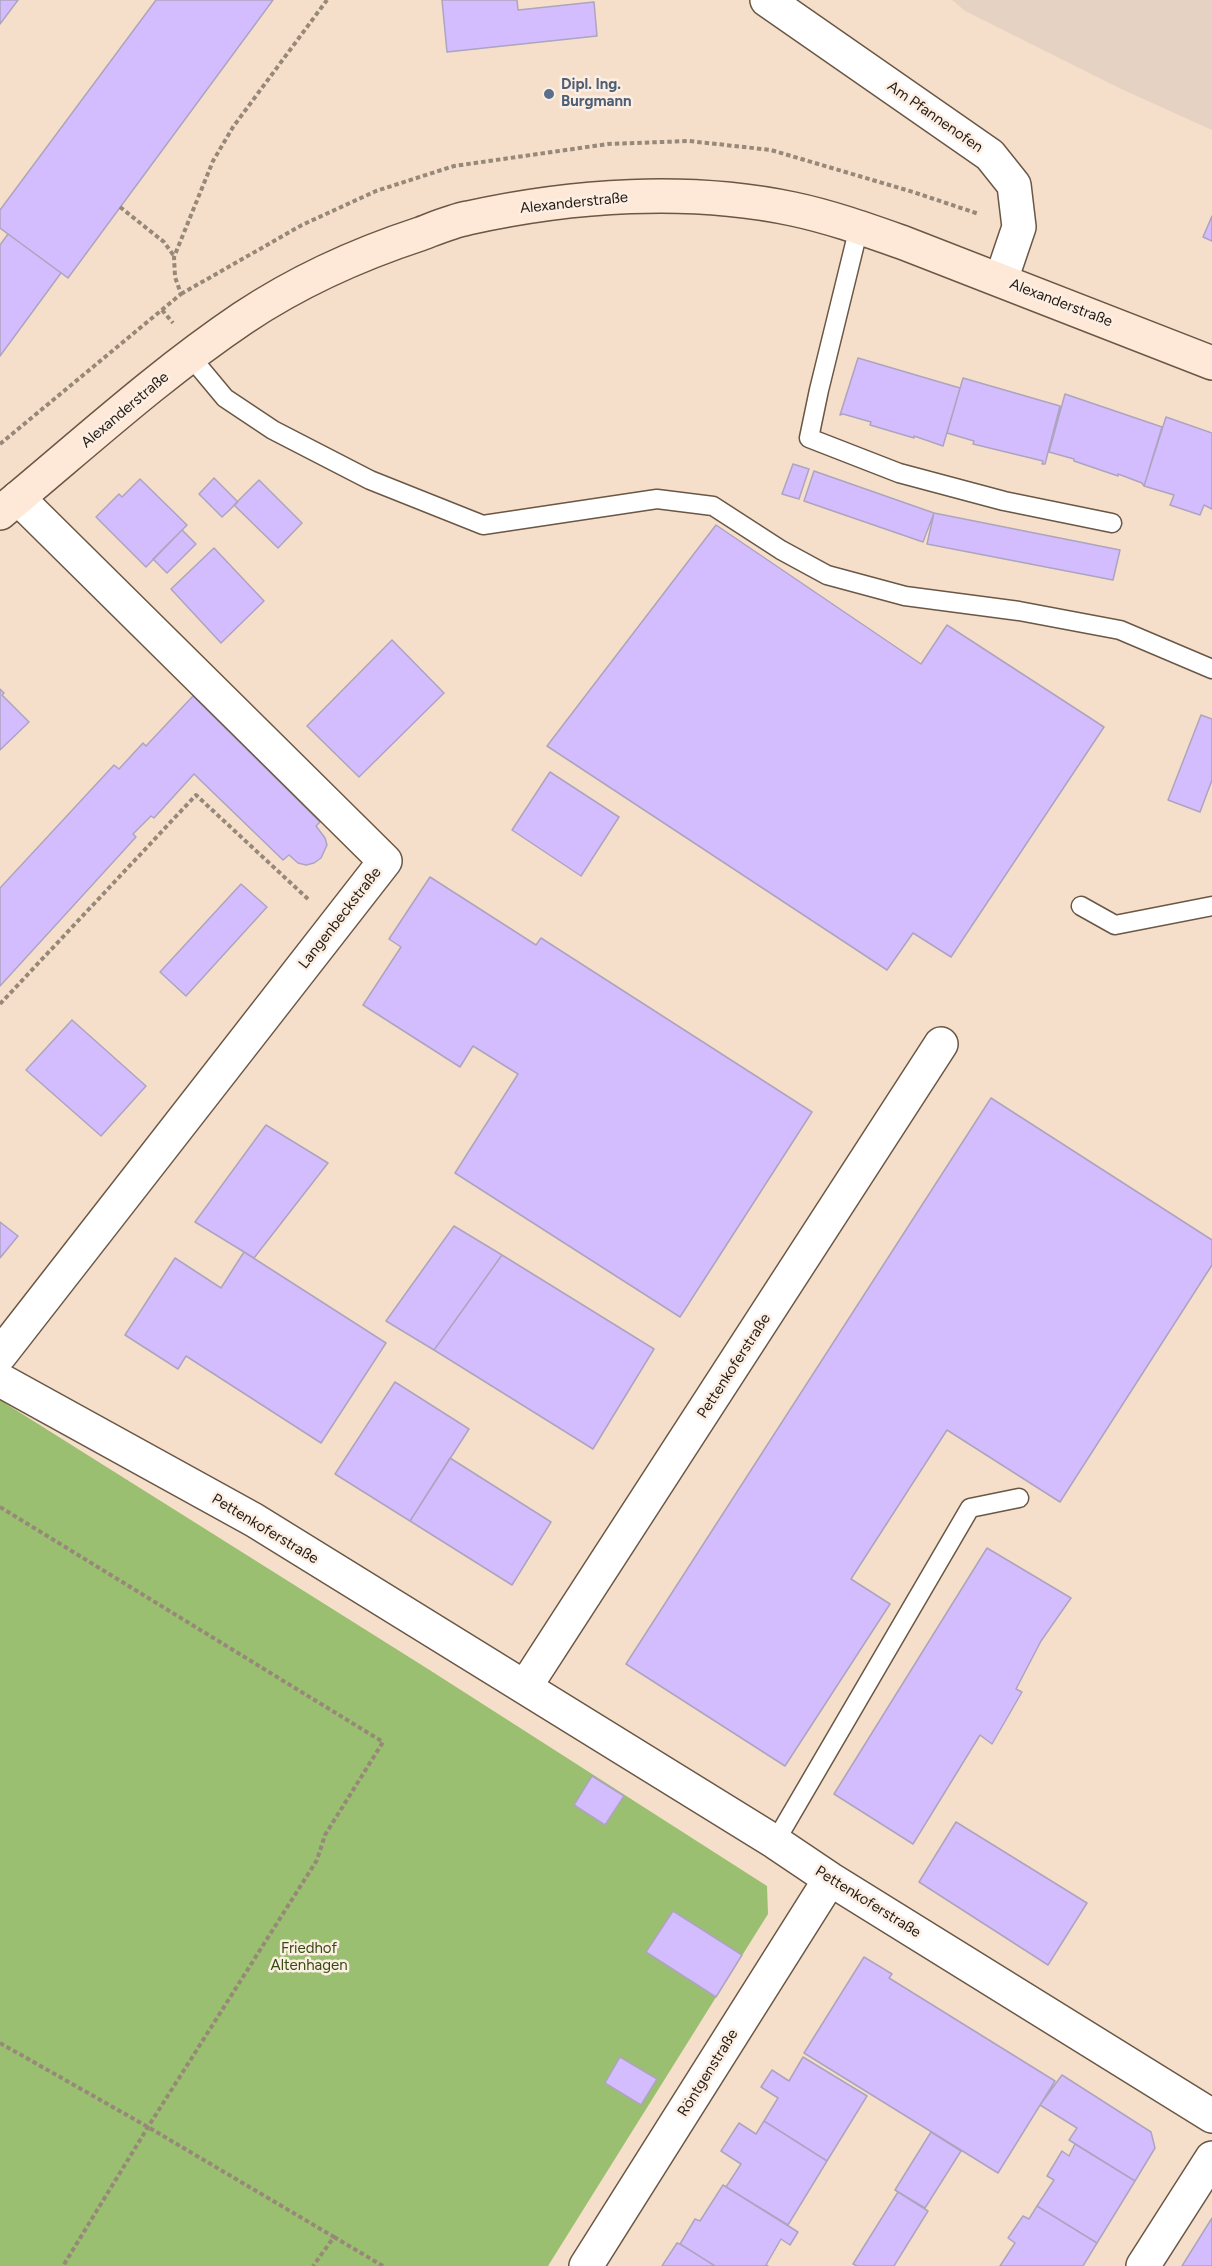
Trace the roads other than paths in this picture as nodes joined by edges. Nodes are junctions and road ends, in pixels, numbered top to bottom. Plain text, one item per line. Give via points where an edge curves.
1 (767, 0) edge
2 (859, 228) junction
3 (1001, 280) junction
4 (190, 356) junction
5 (1212, 363) edge
6 (9, 506) edge
7 (1112, 523) dead end
8 (1212, 669) edge
9 (1080, 906) dead end
10 (1212, 906) edge
11 (941, 1044) dead end
12 (0, 1355) edge
13 (0, 1380) edge
14 (1018, 1498) dead end
15 (525, 1687) junction
16 (775, 1842) junction
17 (830, 1879) junction
18 (1212, 2116) edge
19 (1212, 2157) edge
20 (586, 2266) edge
21 (1143, 2266) edge

1 - 3 street, Am Pfannenofen via 990,155 1014,185 1019,227
2 - 3 main road, Alexanderstraße
2 - 4 main road, Alexanderstraße via 792,209 723,200 636,196 551,203 465,218 384,246 293,288
2 - 7 lane via 809,438 899,472 1004,501
3 - 5 main road, Alexanderstraße
4 - 6 main road, Alexanderstraße
4 - 8 lane via 225,398 273,430 370,480 483,525 657,499 713,506 827,575 905,596 1120,630
6 - 12 street, Langenbeckstraße via 385,861
9 - 10 lane via 1115,925
11 - 15 street, Pettenkoferstraße
13 - 15 street, Pettenkoferstraße via 254,1520
14 - 16 lane via 970,1509
15 - 16 street, Pettenkoferstraße
16 - 17 street, Pettenkoferstraße
17 - 18 street, Pettenkoferstraße
17 - 20 street, Röntgenstraße
19 - 21 street

